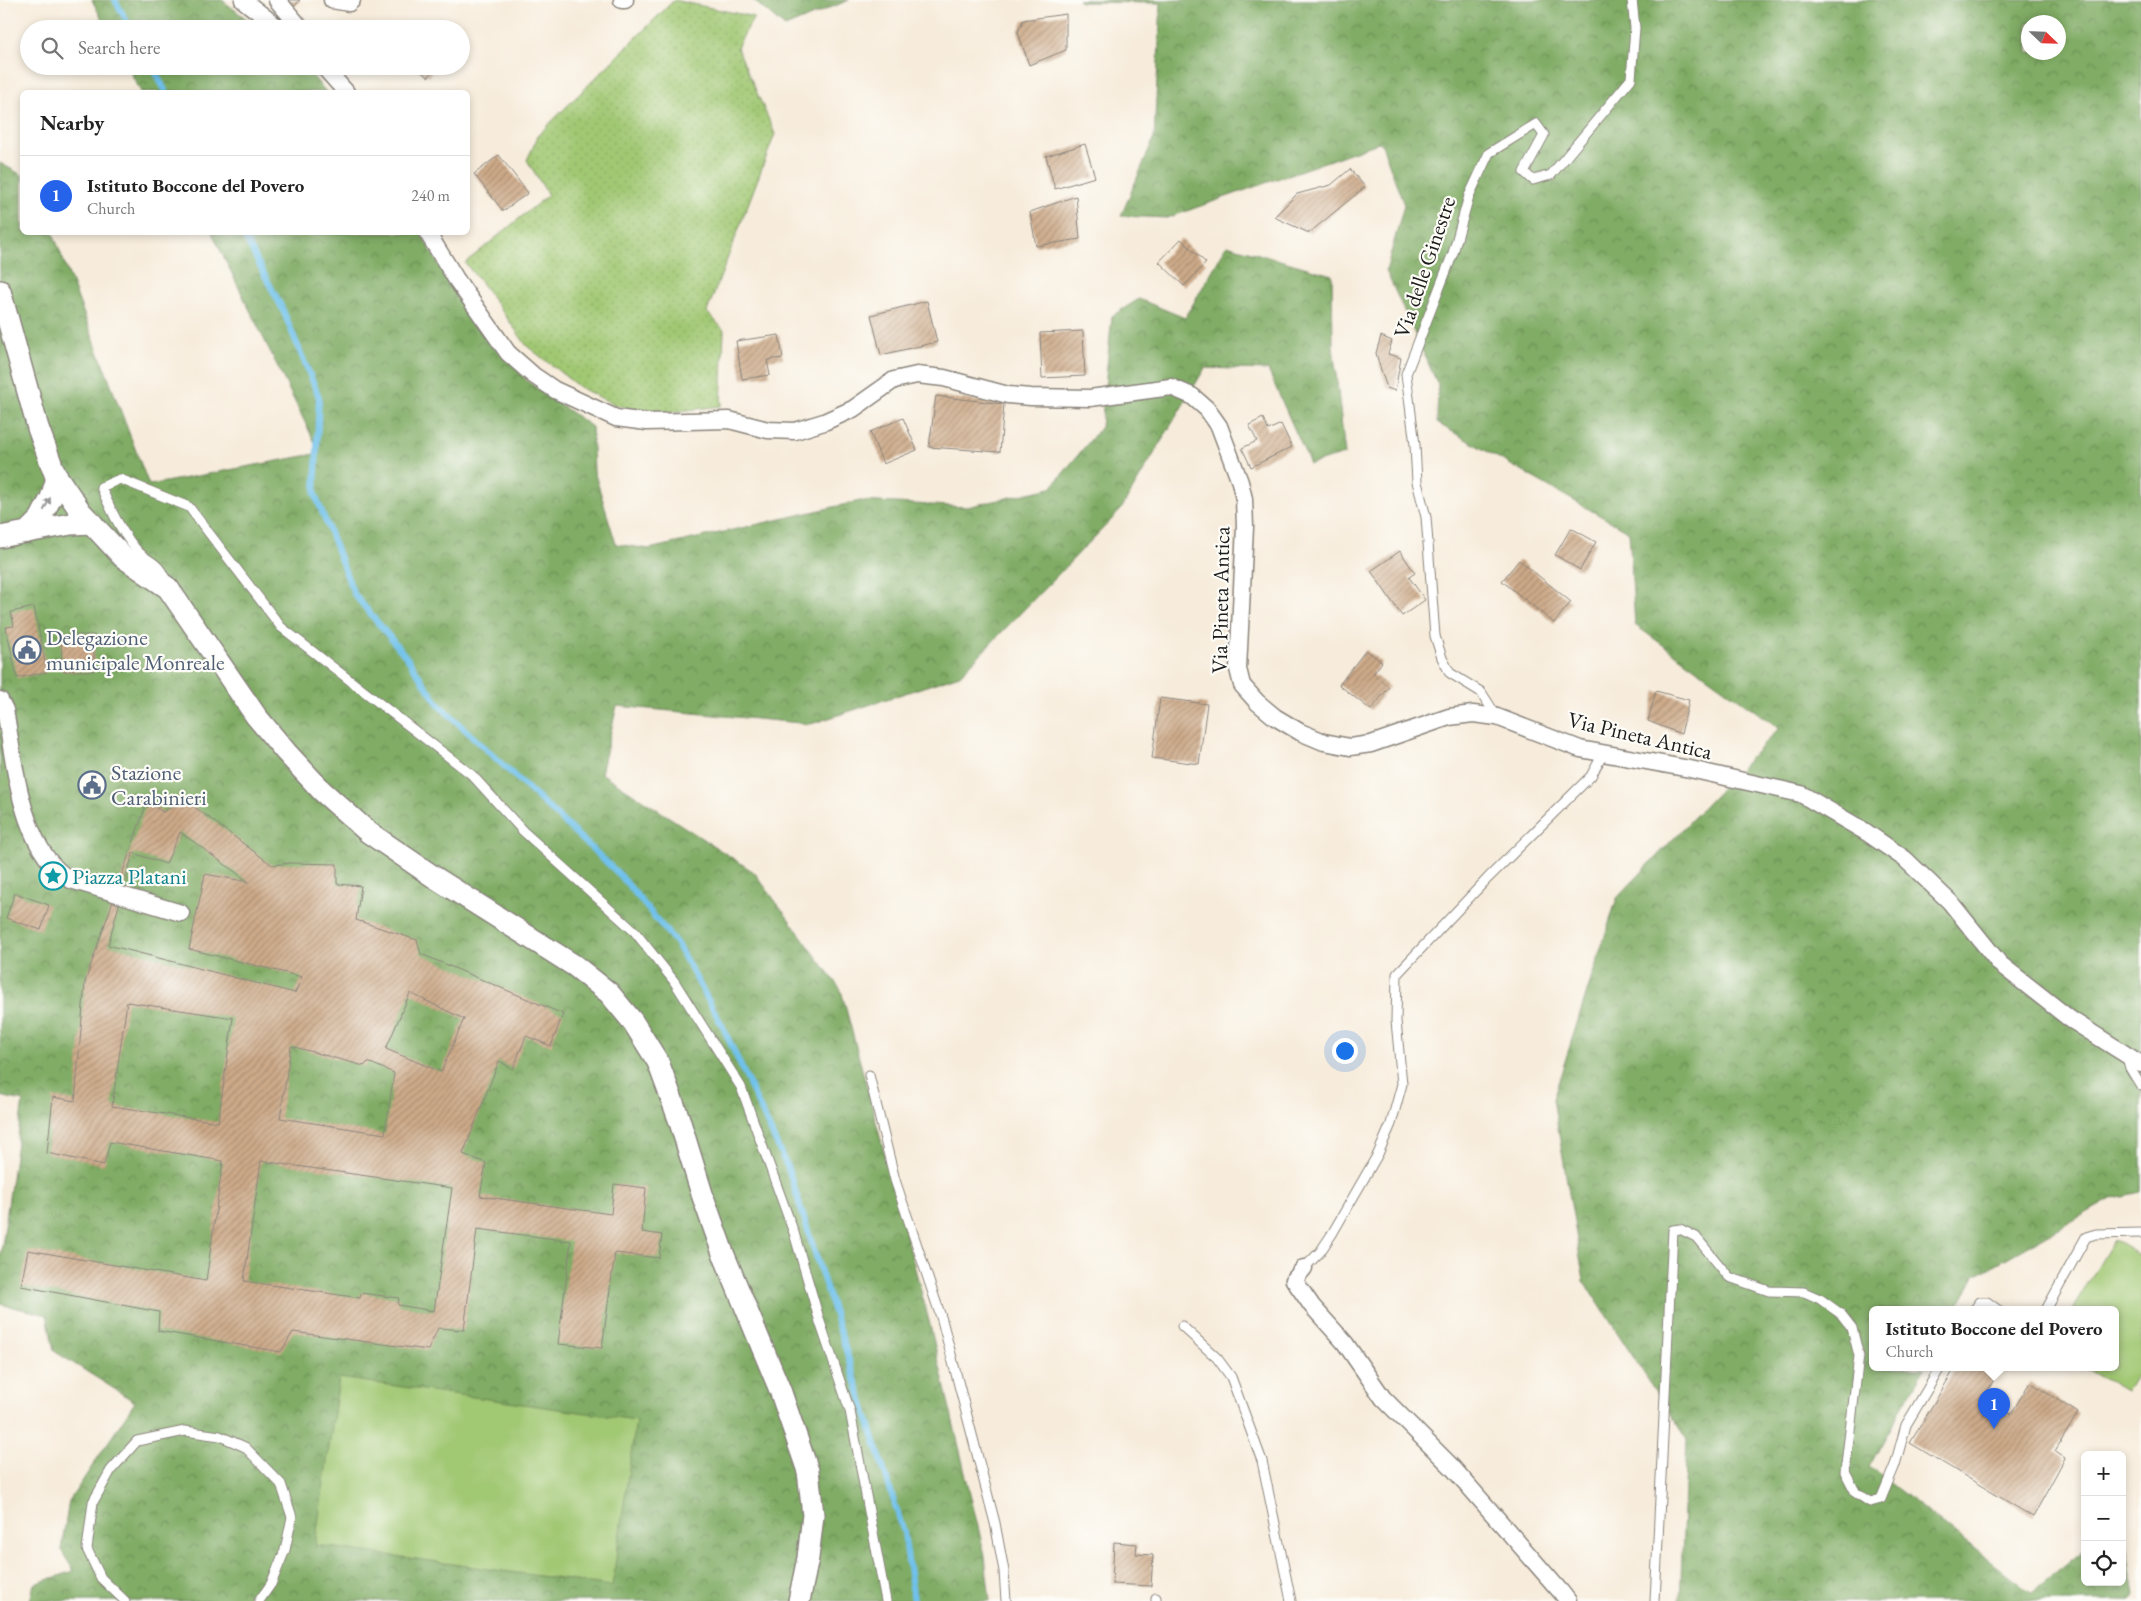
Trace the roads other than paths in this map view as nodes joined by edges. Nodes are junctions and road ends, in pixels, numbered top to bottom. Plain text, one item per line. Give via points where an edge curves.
1 (243, 0) edge
2 (277, 0) edge
3 (332, 0) edge
4 (352, 0) edge
5 (1632, 0) edge
6 (269, 20) edge
7 (294, 20) edge
8 (331, 75) edge
9 (344, 90) edge
10 (430, 235) edge
11 (0, 291) edge
12 (57, 478) junction
13 (92, 523) junction
14 (26, 532) junction
15 (0, 538) edge
16 (168, 588) junction
17 (0, 700) edge
18 (1498, 717) junction
19 (1603, 754) junction
20 (181, 913) dead end
21 (2126, 1054) junction
22 (2141, 1064) edge
23 (869, 1075) dead end
24 (2141, 1086) edge
25 (2141, 1233) edge
26 (1304, 1268) joint
27 (1977, 1306) edge
28 (1992, 1306) edge
29 (2048, 1306) edge
30 (1182, 1326) dead end
31 (1938, 1371) edge
32 (125, 1601) edge
33 (259, 1601) edge
34 (798, 1601) edge
35 (886, 1601) edge
36 (1006, 1601) edge
37 (1291, 1601) edge
38 (1568, 1601) edge
39 (1655, 1601) edge

1 - 6 street
2 - 7 street
3 - 4 street via 349,3
5 - 18 lane, Via delle Ginestre via 1635,28 1631,79 1552,176 1533,180 1524,172 1544,136 1536,124 1488,153 1469,196 1453,253 1406,374 1417,482 1426,517 1435,636 1450,672 1480,692
8 - 9 street
10 - 18 street, Via Pineta Antica via 508,353 554,390 616,418 647,422 730,420 768,430 796,431 854,408 894,380 917,375 1031,397 1090,398 1171,387 1192,396 1207,408 1219,426 1244,499 1238,669 1242,685 1257,702 1300,732 1350,748 1449,717 1473,714
11 - 12 street via 38,428
12 - 13 street
14 -> 12 street via 40,518
13 - 14 street
13 - 16 street via 123,558
14 - 15 street
16 - 34 street via 256,716 322,791 368,832 575,966 609,993 634,1022 658,1062 723,1253 780,1390 808,1471 813,1515
16 - 35 lane via 161,568 136,550 113,514 101,487 120,479 189,507 281,627 472,774 523,831 635,932 674,981 741,1087 794,1233 850,1411
17 - 20 street via 5,710 18,789 39,846 50,863 71,880
18 - 19 street, Via Pineta Antica via 1580,749
19 - 21 street, Via Pineta Antica via 1690,769 1801,794 1905,859 1950,902 2000,964 2070,1019
19 - 26 lane via 1591,776 1397,974 1396,1021 1402,1084 1391,1124 1378,1154 1332,1234
21 - 22 street, Via Pineta Antica
21 - 24 lane
23 - 36 lane via 895,1180 942,1320 995,1522
25 - 29 lane via 2086,1237
26 - 38 street via 1294,1280 1345,1343 1383,1398 1452,1467
27 - 28 lane via 1980,1302
30 - 37 lane via 1217,1358 1230,1377 1262,1461
31 - 39 lane via 1906,1425 1895,1465 1881,1498 1870,1502 1856,1493 1845,1472 1859,1356 1852,1328 1841,1314 1804,1292 1769,1291 1729,1277 1696,1236 1680,1229 1673,1230
32 - 33 lane via 101,1578 87,1548 93,1502 111,1470 137,1441 185,1431 220,1436 245,1447 281,1484 292,1517 285,1550 271,1584

